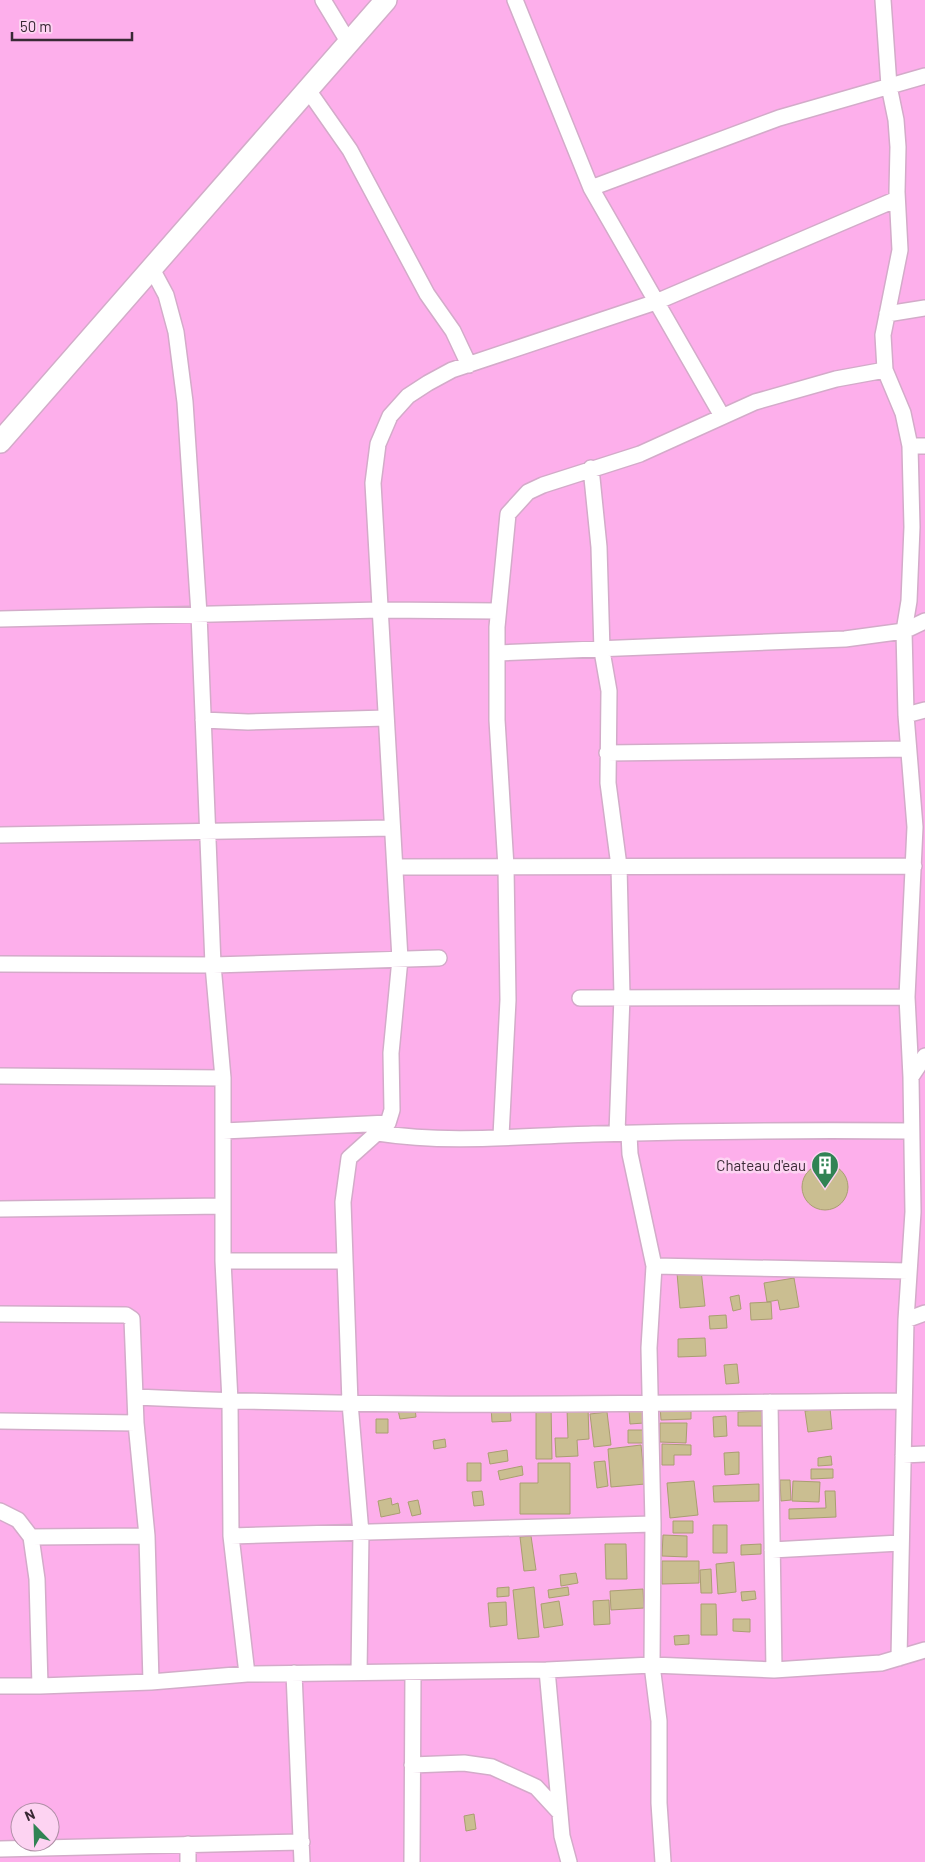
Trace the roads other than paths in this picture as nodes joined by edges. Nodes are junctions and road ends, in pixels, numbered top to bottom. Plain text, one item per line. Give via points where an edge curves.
1 (323, 0) edge
2 (386, 0) edge
3 (515, 0) edge
4 (883, 0) edge
5 (349, 42) junction
6 (925, 76) edge
7 (889, 86) junction
8 (308, 90) junction
9 (591, 188) junction
10 (897, 199) junction
11 (151, 267) junction
12 (656, 302) junction
13 (925, 308) edge
14 (887, 314) junction
15 (469, 365) junction
16 (886, 370) junction
17 (722, 416) junction
18 (0, 442) edge
19 (917, 446) edge
20 (591, 468) junction
21 (380, 610) junction
22 (497, 611) junction
23 (199, 614) junction
24 (0, 619) edge
25 (925, 621) edge
26 (904, 632) junction
27 (602, 651) junction
28 (498, 653) junction
29 (925, 710) edge
30 (906, 714) junction
31 (386, 718) junction
32 (203, 720) junction
33 (908, 749) junction
34 (607, 753) junction
35 (391, 828) junction
36 (207, 831) junction
37 (0, 835) edge
38 (620, 866) junction
39 (914, 866) junction
40 (395, 867) junction
41 (506, 867) junction
42 (439, 958) dead end
43 (400, 959) junction
44 (0, 964) edge
45 (213, 964) junction
46 (622, 996) junction
47 (907, 997) junction
48 (580, 998) dead end
49 (925, 1056) edge
50 (0, 1076) edge
51 (911, 1077) junction
52 (223, 1078) junction
53 (383, 1128) junction
54 (223, 1131) junction
55 (911, 1131) junction
56 (623, 1134) junction
57 (501, 1136) junction
58 (224, 1206) junction
59 (0, 1209) edge
60 (223, 1261) junction
61 (345, 1261) junction
62 (654, 1266) junction
63 (908, 1271) junction
64 (925, 1313) edge
65 (0, 1314) edge
66 (906, 1320) junction
67 (136, 1397) junction
68 (230, 1401) junction
69 (904, 1401) junction
70 (770, 1402) junction
71 (350, 1403) junction
72 (650, 1403) junction
73 (0, 1421) edge
74 (136, 1423) junction
75 (925, 1454) edge
76 (903, 1455) junction
77 (0, 1510) edge
78 (652, 1524) junction
79 (361, 1532) junction
80 (147, 1536) junction
81 (232, 1536) junction
82 (31, 1537) junction
83 (900, 1543) junction
84 (772, 1550) junction
85 (925, 1650) edge
86 (899, 1658) junction
87 (652, 1665) junction
88 (547, 1670) junction
89 (774, 1670) junction
90 (413, 1672) junction
91 (294, 1673) junction
92 (359, 1673) junction
93 (247, 1674) junction
94 (150, 1682) junction
95 (0, 1686) edge
96 (40, 1686) junction
97 (412, 1765) junction
98 (560, 1813) junction
99 (302, 1842) junction
100 (188, 1844) junction
101 (0, 1849) edge
102 (188, 1862) edge
103 (302, 1862) edge
104 (412, 1862) edge
105 (569, 1862) edge
106 (663, 1862) edge

1 - 5 street
2 - 5 street
3 - 9 street
4 - 7 street
5 - 8 street
6 - 7 street
7 - 9 street via 779,118
7 - 10 street via 896,120
8 - 11 street
8 - 15 street via 350,150
9 - 12 street
10 - 12 street
10 - 14 street via 900,250
11 - 18 street
11 - 23 street via 166,295 186,402
12 - 15 street
12 - 17 street
13 - 14 street
14 - 16 street via 882,349
15 - 21 street via 452,370 408,396 390,416 378,444 373,483
16 - 17 street via 795,390
16 - 19 street
17 - 20 street via 640,454
19 - 26 street via 909,601
20 - 22 street via 528,492 508,514
20 - 27 street via 600,547
21 - 22 street
21 - 23 street
21 - 31 street
22 - 28 street
23 - 24 street
23 - 32 street
25 - 26 street
26 - 27 street via 846,639
26 - 30 street
27 - 28 street
27 - 34 street via 609,691
28 - 41 street via 497,720
29 - 30 street
30 - 33 street
31 - 32 street
31 - 35 street
32 - 36 street
33 - 34 street
33 - 39 street via 915,827
34 - 38 street
35 - 36 street
35 - 40 street
36 - 37 street
36 - 45 street
38 - 39 street
38 - 41 street
38 - 46 street
39 - 47 street
40 - 41 street
40 - 43 street
41 - 57 street via 508,1000
42 - 43 street
43 - 45 street
43 - 53 street via 391,1053 394,1098
44 - 45 street
45 - 52 street
46 - 47 street
46 - 48 street
46 - 56 street
47 - 51 street
49 - 51 street
50 - 52 street
51 - 55 street
52 - 54 street
53 - 54 street
53 - 57 street via 402,1137
53 - 61 street via 349,1158 343,1202
54 - 58 street
55 - 56 street via 742,1130
55 - 63 street via 913,1212
56 - 57 street
56 - 62 street
58 - 59 street
58 - 60 street
60 - 61 street
60 - 68 street
61 - 71 street
62 - 63 street
62 - 72 street via 649,1348
63 - 66 street
64 - 66 street
65 - 67 street via 130,1316 134,1327
66 - 69 street
67 - 68 street
67 - 74 street
68 - 71 street
68 - 81 street
69 - 70 street
69 - 76 street
70 - 72 street
70 - 84 street
71 - 72 street
71 - 79 street
72 - 78 street
73 - 74 street
74 - 80 street
75 - 76 street
76 - 83 street
77 - 82 street via 18,1520
78 - 79 street
78 - 87 street
79 - 81 street
79 - 92 street
80 - 82 street
80 - 94 street
81 - 93 street
82 - 96 street via 37,1579
83 - 84 street
83 - 86 street
84 - 89 street
85 - 86 street
86 - 89 street via 881,1663
87 - 88 street
87 - 89 street
87 - 106 street via 659,1721
88 - 90 street
88 - 98 street
90 - 92 street
90 - 97 street
91 - 92 street
91 - 93 street
91 - 99 street
93 - 94 street
94 - 96 street
95 - 96 street
97 - 98 street via 464,1763 492,1767 536,1787
97 - 104 street
98 - 105 street
99 - 100 street
99 - 103 street
100 - 101 street
100 - 102 street

